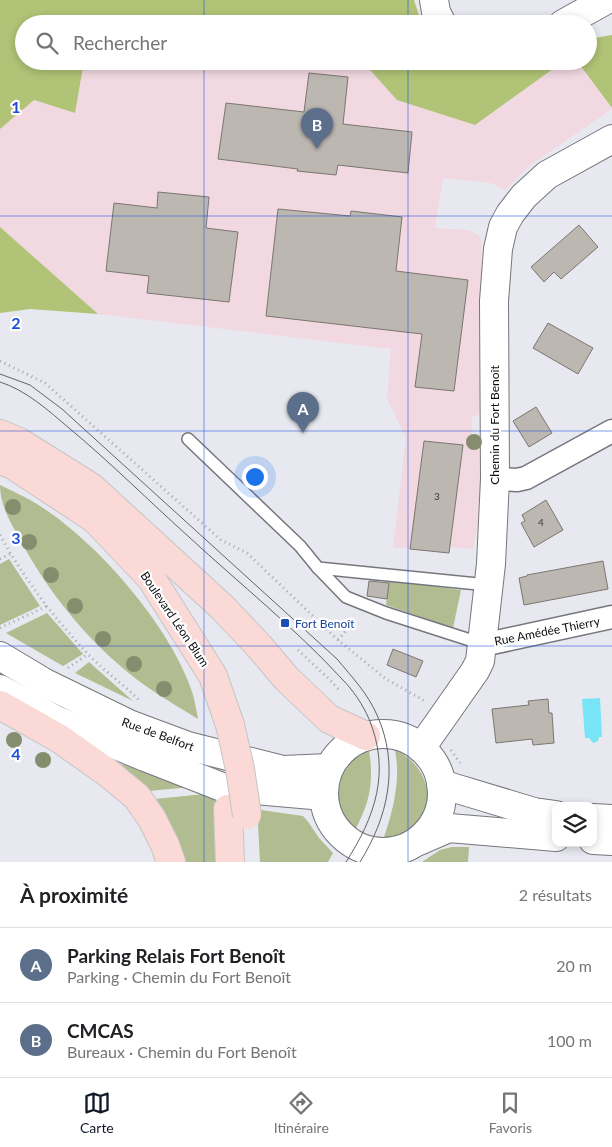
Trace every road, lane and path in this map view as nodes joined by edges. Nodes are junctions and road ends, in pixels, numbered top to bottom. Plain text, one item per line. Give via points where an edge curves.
1 (434, 0) edge
2 (606, 0) edge
3 (438, 15) edge
4 (579, 15) edge
5 (612, 139) edge
6 (0, 362) edge
7 (612, 431) edge
8 (0, 434) edge
9 (188, 439) dead end
10 (0, 460) edge
11 (0, 477) edge
12 (495, 479) junction
13 (0, 535) edge
14 (10, 554) junction
15 (0, 559) edge
16 (318, 568) junction
17 (488, 585) junction
18 (47, 606) junction
19 (367, 606) junction
20 (612, 617) edge
21 (0, 628) edge
22 (338, 640) junction
23 (482, 642) junction
24 (88, 654) junction
25 (0, 656) edge
26 (61, 672) dead end
27 (0, 689) edge
28 (426, 701) dead end
29 (143, 704) dead end
30 (0, 705) edge
31 (221, 723) junction
32 (366, 736) junction
33 (449, 746) dead end
34 (421, 748) junction
35 (461, 766) dead end
36 (329, 768) junction
37 (441, 784) junction
38 (324, 796) junction
39 (238, 812) junction
40 (552, 814) edge
41 (597, 818) edge
42 (612, 820) edge
43 (552, 837) edge
44 (597, 840) edge
45 (612, 842) edge
46 (400, 852) edge
47 (171, 862) edge
48 (230, 862) edge
49 (248, 862) edge

1 - 3 main road
2 - 4 main road
5 - 12 main road, Chemin du Fort Benoît via 547,175 524,196 503,227 494,301
6 - 22 path via 45,383 221,540 247,552
7 - 12 street via 526,478
8 - 32 main road via 19,442 91,487 222,607 286,678 329,718
9 - 16 lane via 300,546
10 - 31 main road, Boulevard Léon Blum via 14,465 96,519 151,578 212,676
11 - 31 main road, Boulevard Léon Blum via 44,499 85,530 141,588 181,648
12 - 17 main road, Chemin du Fort Benoît
13 - 14 path
14 - 15 path
14 - 18 path
16 - 17 lane
16 - 19 lane via 346,597
17 - 23 main road, Chemin du Fort Benoît
18 - 21 path
18 - 24 path
19 - 22 path
19 - 23 lane
20 - 23 street, Rue Amédée Thierry via 492,643
22 - 28 path via 386,679
23 - 34 main road, Chemin du Fort Benoît via 480,661 475,671
24 - 26 path
24 - 29 path
25 - 36 main road, Rue de Belfort via 128,724 188,746 283,770
27 - 38 main road, Rue de Belfort via 56,720 222,787
30 - 47 main road via 60,739 137,797 152,819
31 - 39 main road
32 - 34 main road via 384,732
32 - 36 main road via 339,753
33 - 35 path
34 - 37 main road via 437,770
36 - 38 main road
37 - 40 main road
37 - 46 main road via 441,801 427,833
38 - 46 main road via 334,827 346,839 383,852
39 - 48 main road
39 - 49 main road
41 - 42 main road
43 - 46 main road via 449,828
44 - 45 main road

